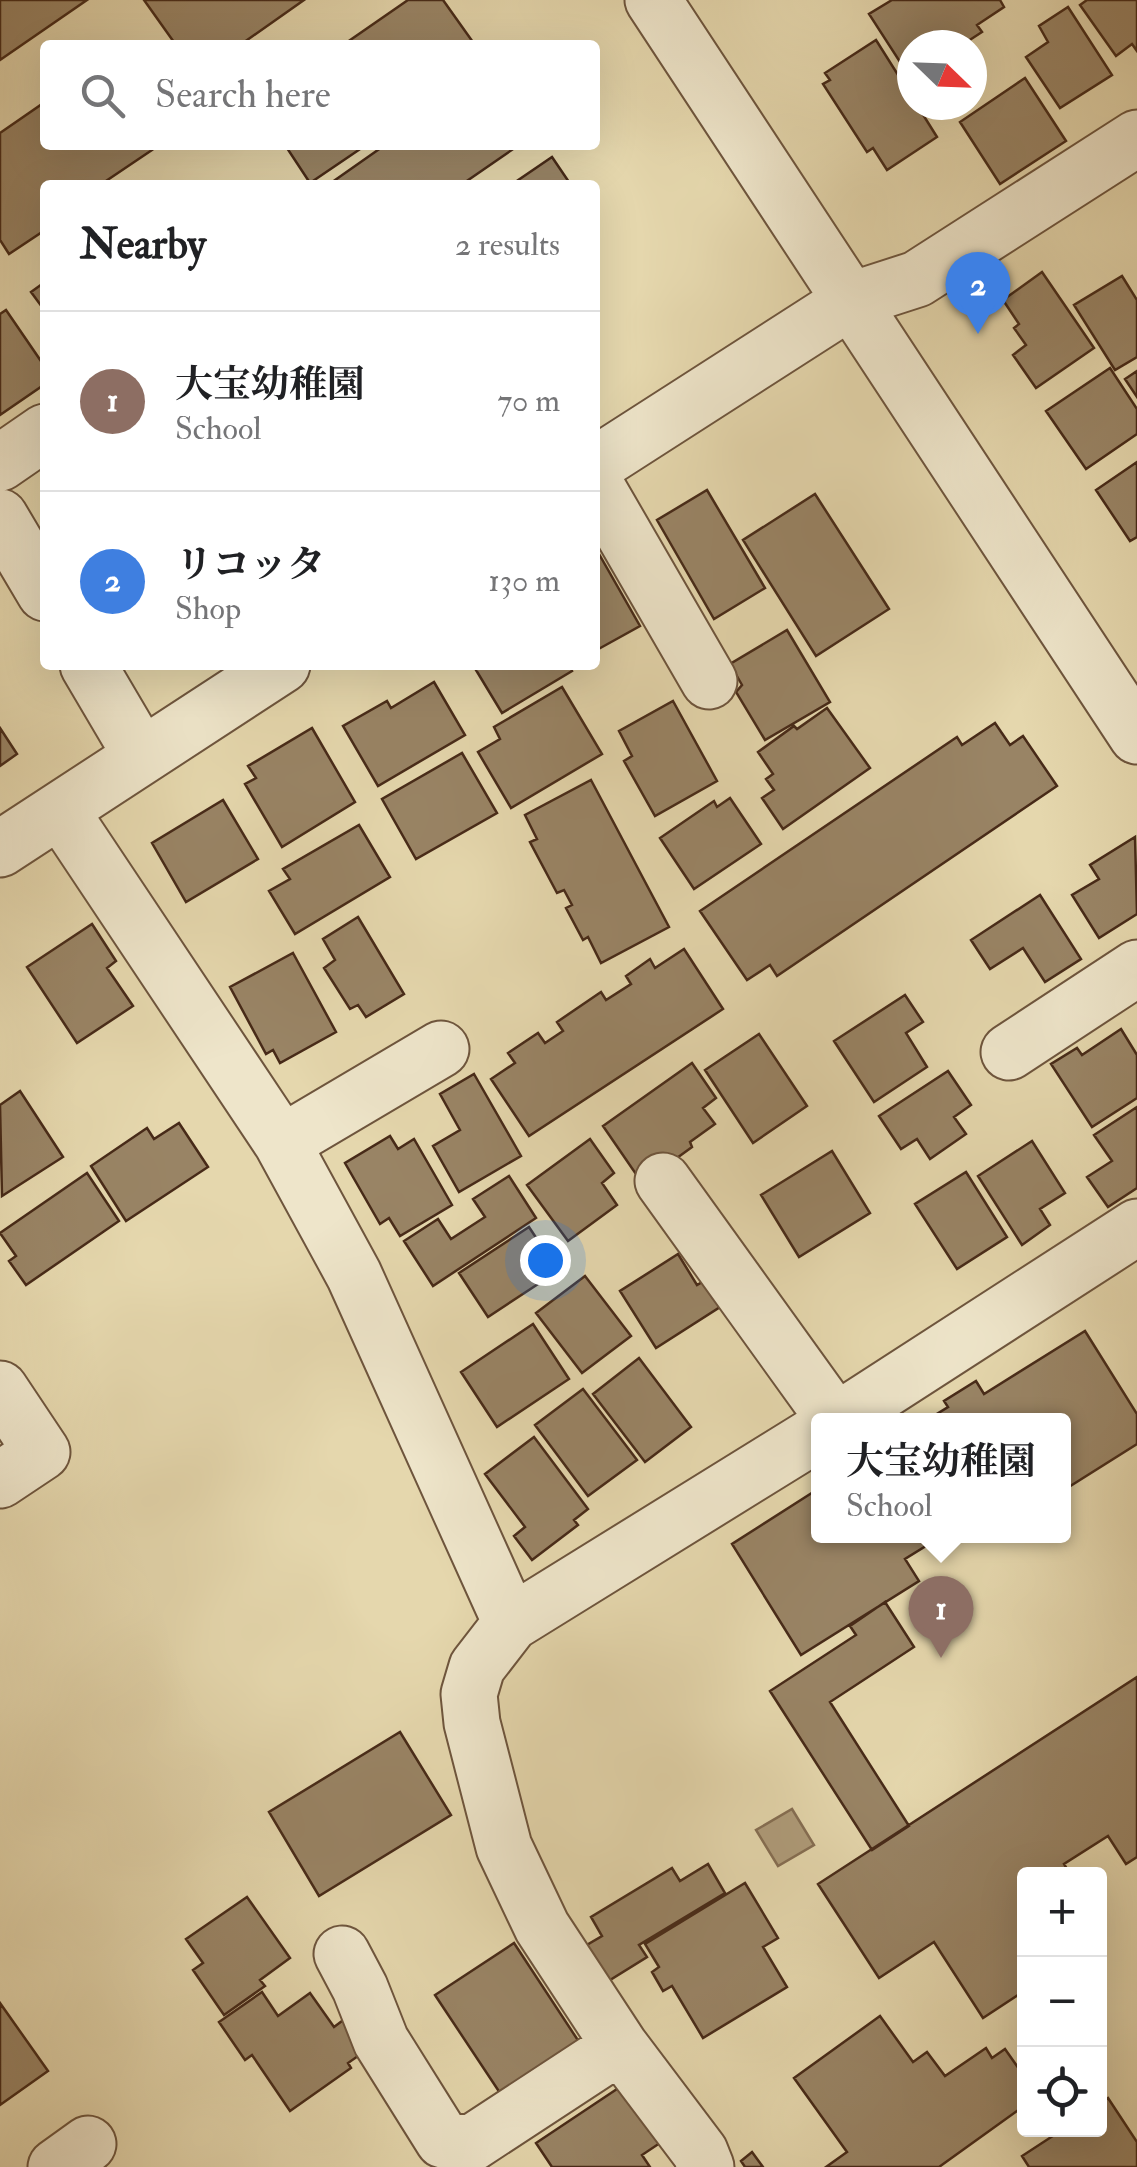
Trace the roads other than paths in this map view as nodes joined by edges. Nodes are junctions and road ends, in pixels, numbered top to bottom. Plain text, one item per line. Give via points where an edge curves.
1 (653, 0) edge
2 (1137, 138) edge
3 (852, 300) junction
4 (40, 435) edge
5 (600, 462) edge
6 (0, 463) edge
7 (600, 493) edge
8 (0, 516) edge
9 (40, 584) edge
10 (91, 670) edge
11 (274, 670) edge
12 (709, 682) dead end
13 (1137, 736) edge
14 (140, 755) junction
15 (60, 810) junction
16 (0, 849) edge
17 (1137, 968) edge
18 (441, 1049) dead end
19 (1009, 1052) dead end
20 (282, 1143) junction
21 (663, 1180) dead end
22 (1137, 1227) edge
23 (0, 1389) edge
24 (832, 1413) edge
25 (848, 1413) edge
26 (811, 1437) edge
27 (21, 1466) edge
28 (511, 1624) junction
29 (342, 1954) dead end
30 (620, 2046) junction
31 (706, 2167) edge

1 - 3 street
2 - 3 street via 917,279
3 - 5 street
3 - 13 street
4 - 6 street
7 - 12 street
8 - 9 street
10 - 14 street
11 - 14 street
14 - 15 street
15 - 16 street
15 - 20 street
17 - 19 street
18 - 20 street
20 - 28 street via 354,1275
21 - 24 street
22 - 25 street
23 - 27 street
26 - 28 street
28 - 30 street via 477,1667 469,1694 504,1847 542,1928
29 - 30 street via 381,2041 442,2140 472,2144
30 - 31 street

